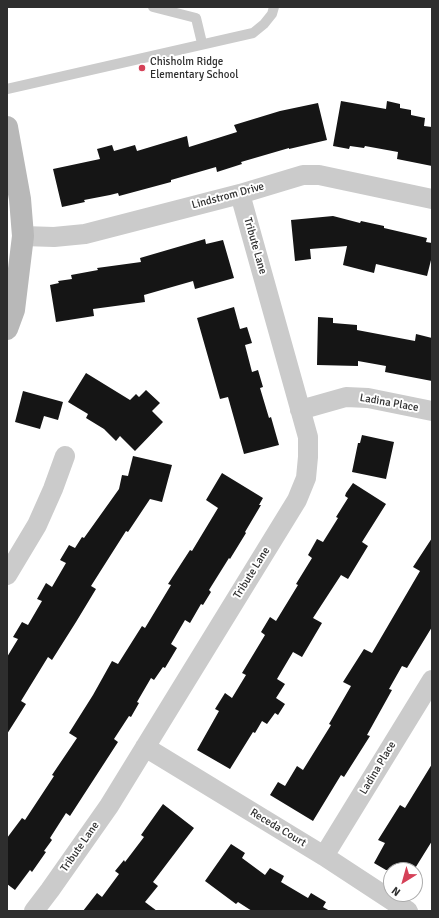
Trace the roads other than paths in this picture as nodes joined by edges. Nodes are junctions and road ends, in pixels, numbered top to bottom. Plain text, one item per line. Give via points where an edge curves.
1 (153, 7) edge
2 (274, 7) edge
3 (202, 43) junction
4 (7, 89) edge
5 (7, 127) edge
6 (240, 194) junction
7 (432, 199) edge
8 (23, 236) junction
9 (7, 329) edge
10 (300, 410) junction
11 (432, 411) edge
12 (65, 456) dead end
13 (7, 574) edge
14 (432, 680) edge
15 (145, 747) junction
16 (324, 856) junction
17 (34, 911) edge
18 (408, 911) edge

1 - 3 lane via 196,18
2 - 3 lane via 264,24 253,33
3 - 4 lane
5 - 8 street via 20,199
6 - 7 street, Lindstrom Drive via 303,175 319,175
6 - 8 street, Lindstrom Drive via 85,234
6 - 10 street, Tribute Lane
8 - 9 street via 14,310
10 - 11 street, Ladina Place via 346,397 368,398
10 - 15 street, Tribute Lane via 308,437 308,457 306,478 297,500
12 - 13 street via 37,525
14 - 16 street, Ladina Place
15 - 16 street, Receda Court
15 - 17 street, Tribute Lane via 109,806
16 - 18 street, Receda Court

